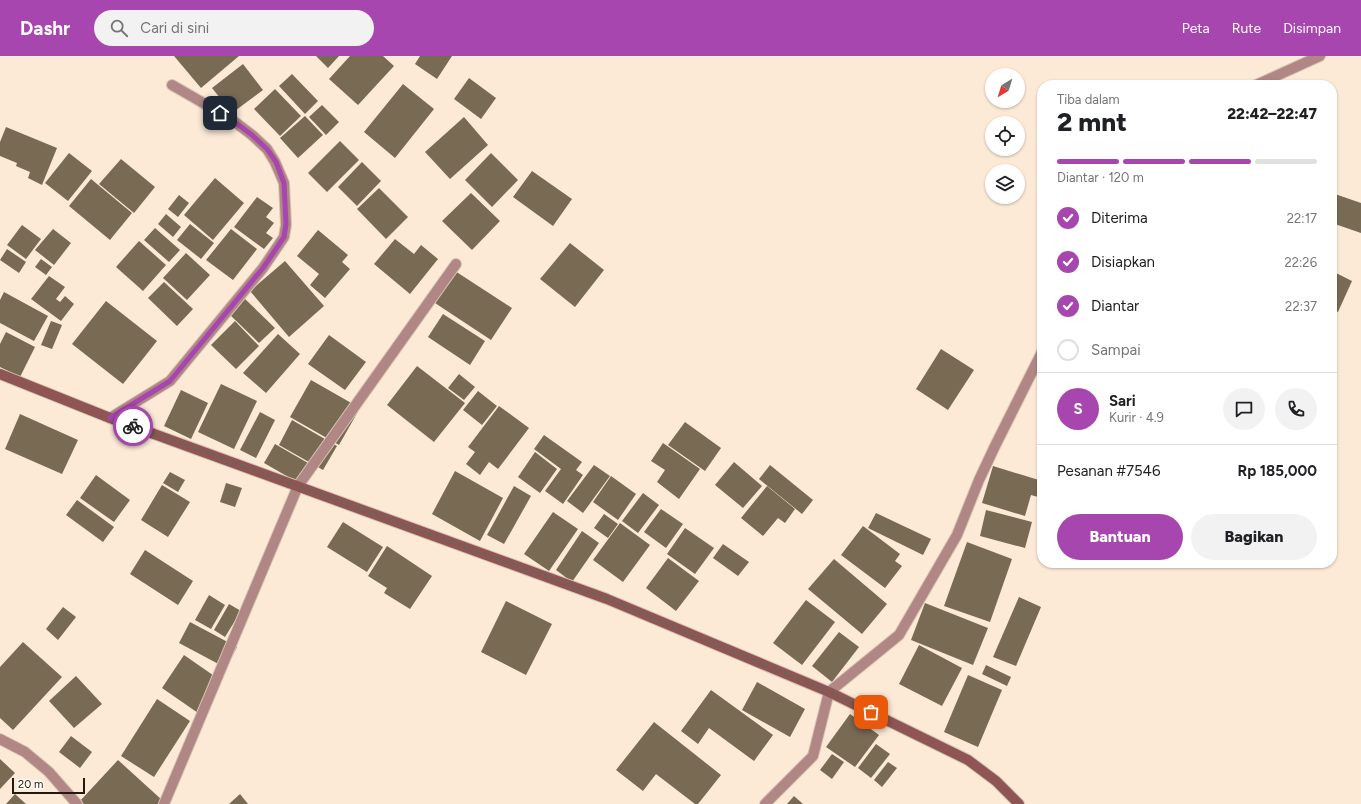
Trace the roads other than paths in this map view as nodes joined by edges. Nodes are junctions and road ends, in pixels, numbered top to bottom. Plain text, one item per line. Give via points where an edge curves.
1 (1320, 56) edge
2 (1267, 80) edge
3 (172, 85) dead end
4 (456, 264) dead end
5 (1037, 362) edge
6 (0, 374) edge
7 (110, 418) junction
8 (298, 486) junction
9 (829, 692) junction
10 (0, 739) edge
11 (77, 804) edge
12 (164, 804) edge
13 (765, 804) edge
14 (1019, 804) edge

1 - 2 street
3 - 7 street via 232,120 267,149 276,162 284,183 284,237 263,268 170,381
4 - 8 street
5 - 9 street via 979,480 957,535 899,635
6 - 7 street
7 - 8 street
8 - 9 street via 607,599
8 - 12 street
9 - 13 street via 813,756
9 - 14 street via 968,760 996,781
10 - 11 street via 25,752 49,772

